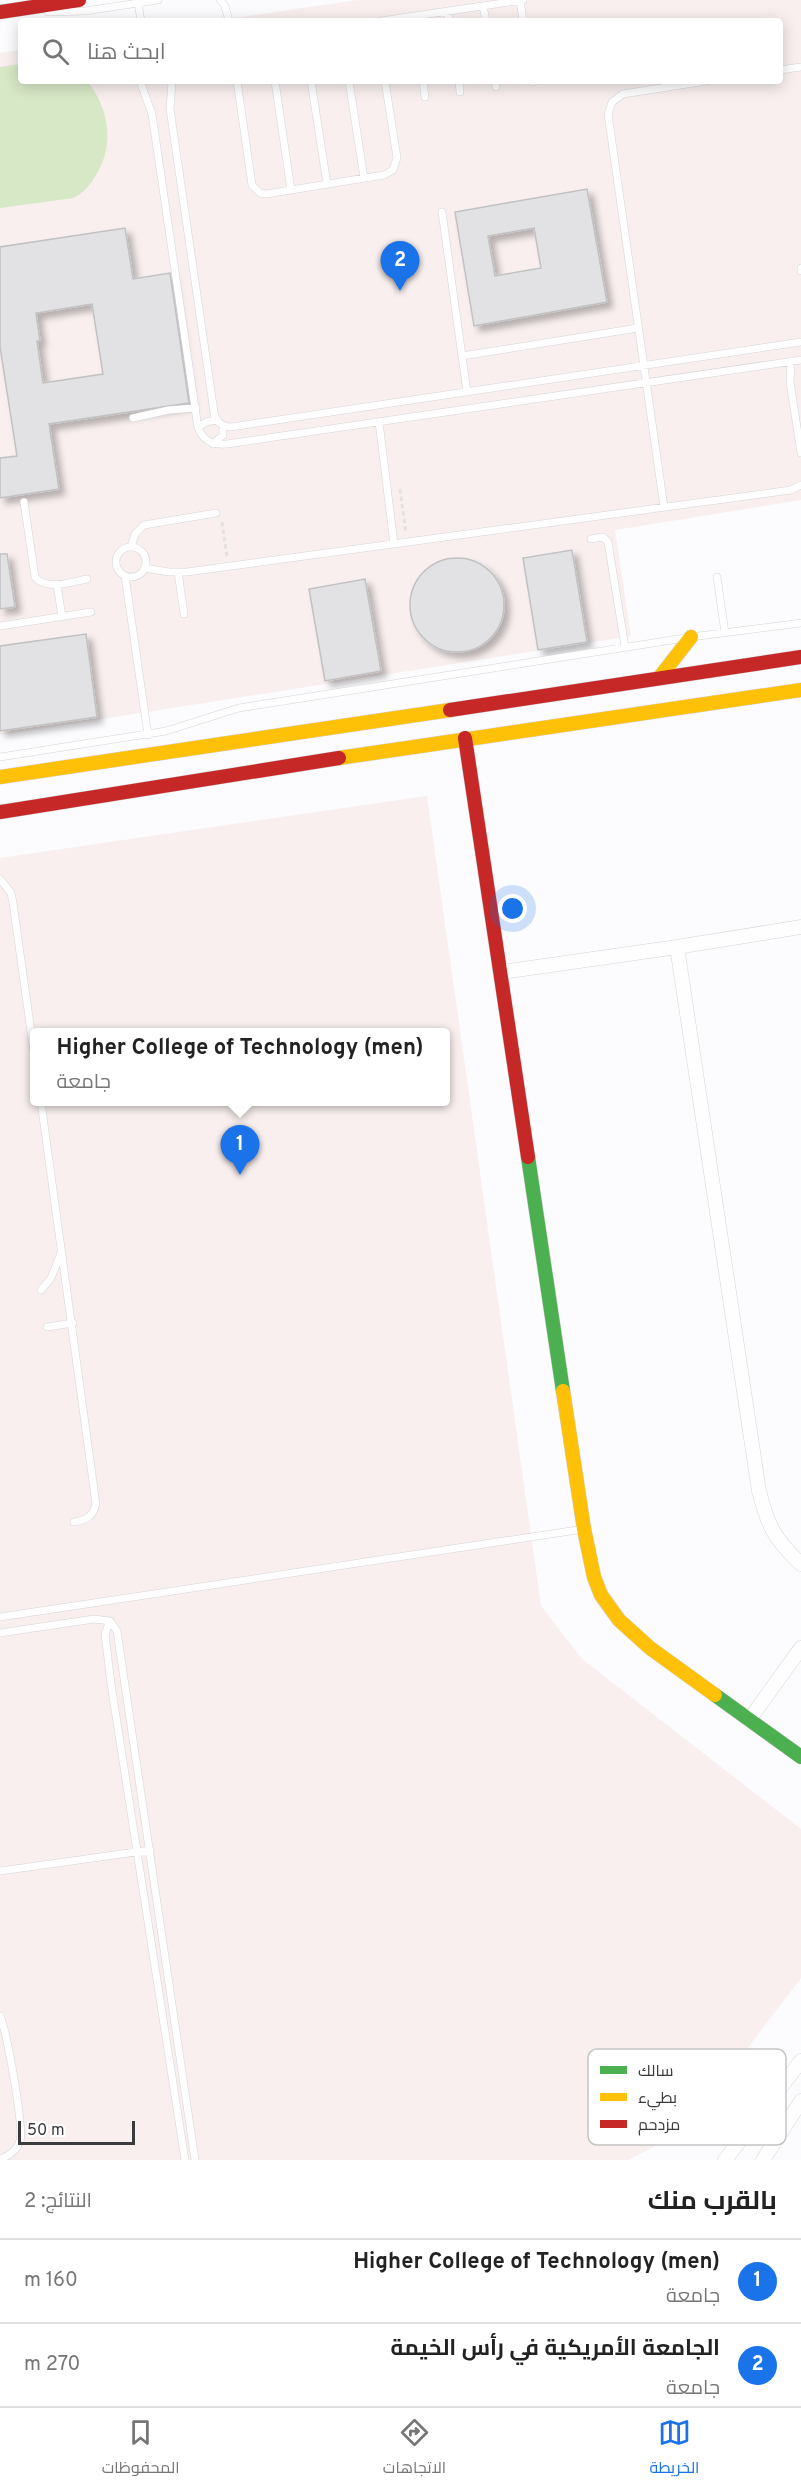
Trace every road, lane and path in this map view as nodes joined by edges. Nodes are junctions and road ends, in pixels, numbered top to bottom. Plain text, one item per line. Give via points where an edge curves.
1 (79, 0) edge
2 (158, 0) edge
3 (220, 0) edge
4 (522, 0) edge
5 (138, 3) junction
6 (483, 6) junction
7 (22, 9) junction
8 (448, 11) junction
9 (0, 12) edge
10 (140, 18) edge
11 (228, 18) edge
12 (417, 18) edge
13 (449, 18) edge
14 (485, 18) edge
15 (523, 18) edge
16 (801, 67) edge
17 (783, 70) edge
18 (141, 84) edge
19 (172, 84) edge
20 (237, 84) edge
21 (275, 84) edge
22 (311, 84) edge
23 (349, 84) edge
24 (385, 84) edge
25 (423, 84) edge
26 (459, 84) edge
27 (687, 84) edge
28 (460, 92) dead end
29 (425, 97) dead end
30 (364, 178) junction
31 (327, 184) junction
32 (291, 190) junction
33 (442, 212) dead end
34 (638, 328) junction
35 (801, 342) edge
36 (462, 356) junction
37 (801, 360) edge
38 (791, 362) junction
39 (644, 366) junction
40 (646, 382) junction
41 (467, 392) junction
42 (196, 408) junction
43 (133, 418) dead end
44 (216, 420) junction
45 (379, 422) junction
46 (223, 425) junction
47 (198, 428) junction
48 (213, 444) junction
49 (801, 453) edge
50 (801, 485) edge
51 (400, 488) dead end
52 (24, 502) dead end
53 (664, 507) junction
54 (216, 513) joint
55 (406, 534) dead end
56 (591, 539) dead end
57 (394, 544) junction
58 (131, 547) junction
59 (228, 567) junction
60 (145, 568) junction
61 (178, 572) junction
62 (125, 576) junction
63 (717, 577) dead end
64 (87, 579) dead end
65 (57, 584) junction
66 (91, 612) dead end
67 (184, 614) dead end
68 (62, 617) junction
69 (801, 623) edge
70 (0, 626) edge
71 (725, 633) junction
72 (691, 637) junction
73 (625, 647) junction
74 (801, 657) edge
75 (659, 678) junction
76 (801, 690) edge
77 (148, 735) junction
78 (465, 738) junction
79 (0, 757) edge
80 (0, 777) edge
81 (0, 812) edge
82 (0, 879) edge
83 (801, 927) edge
84 (677, 947) junction
85 (502, 972) junction
86 (30, 1028) edge
87 (42, 1106) edge
88 (62, 1248) junction
89 (41, 1290) dead end
90 (73, 1323) junction
91 (47, 1327) dead end
92 (74, 1522) dead end
93 (584, 1528) junction
94 (801, 1564) edge
95 (0, 1617) edge
96 (110, 1622) junction
97 (0, 1633) edge
98 (801, 1648) edge
99 (749, 1720) junction
100 (801, 1758) edge
101 (150, 1850) junction
102 (137, 1852) junction
103 (0, 1871) edge
104 (0, 2016) edge
105 (801, 2061) edge
106 (786, 2081) edge
107 (801, 2101) edge
108 (786, 2124) edge
109 (737, 2145) edge
110 (773, 2145) edge
111 (0, 2159) edge
112 (185, 2160) edge
113 (195, 2160) edge
114 (725, 2160) edge
115 (763, 2160) edge

1 - 7 main road
2 - 5 lane
3 - 11 lane
4 - 6 lane
4 - 15 lane
5 - 7 lane via 69,13
5 - 10 lane
6 - 8 lane
6 - 14 lane
7 - 9 main road
8 - 12 lane
8 - 13 lane
16 - 17 lane
18 - 42 lane via 152,114
19 - 44 lane via 170,109
20 - 32 lane via 252,185 266,194
21 - 32 lane
22 - 31 lane
23 - 30 lane
24 - 30 lane via 397,162 389,173
25 - 29 lane
26 - 28 lane
27 - 34 lane via 623,94 609,108
30 - 31 lane
31 - 32 lane
33 - 36 lane
34 - 36 lane
34 - 39 lane
35 - 39 lane
36 - 41 lane
37 - 38 lane
38 - 40 lane
38 - 49 lane via 790,382
39 - 40 lane
39 - 41 lane
40 - 45 lane
40 - 53 lane
41 - 46 lane via 231,427
42 - 43 lane
42 - 47 lane
44 - 46 lane
44 - 47 lane
45 - 48 lane
45 - 57 lane
46 - 48 lane via 223,435
47 - 48 lane
50 - 53 lane via 790,490
51 - 55 path
52 - 65 lane via 35,577 42,583
53 - 57 lane
54 - 58 lane via 144,525 135,534
54 - 59 path via 221,513
56 - 73 lane via 603,537 608,542
57 - 59 lane
58 - 60 lane via 141,551
58 - 62 lane via 120,552 116,562
59 - 61 lane
60 - 61 lane
60 - 62 lane via 137,576
61 - 67 lane
62 - 77 lane
63 - 71 lane
64 - 65 lane
65 - 68 lane
66 - 68 lane
68 - 70 lane
69 - 71 lane
71 - 72 lane
72 - 73 lane
72 - 75 main road
73 - 77 lane via 239,708
74 - 75 main road
75 - 80 main road
76 - 78 main road
77 - 79 lane
78 - 81 main road
78 - 85 main road
82 - 86 lane via 11,893
83 - 84 street
84 - 85 street
84 - 94 street via 759,1491 766,1520 780,1545
85 - 93 main road
87 - 88 lane
88 - 89 lane via 59,1263
88 - 90 lane
90 - 91 lane
90 - 92 lane via 96,1504 86,1520
93 - 95 lane
93 - 99 main road via 594,1577 619,1620 650,1648
96 - 97 lane via 94,1619
96 - 101 lane via 119,1639
96 - 102 lane via 106,1645
98 - 99 street
99 - 100 main road
101 - 102 lane
101 - 113 lane
102 - 103 lane
102 - 112 lane
104 - 111 lane via 6,2032 21,2133 13,2152
105 - 106 street
107 - 108 street
109 - 114 street
110 - 115 street

